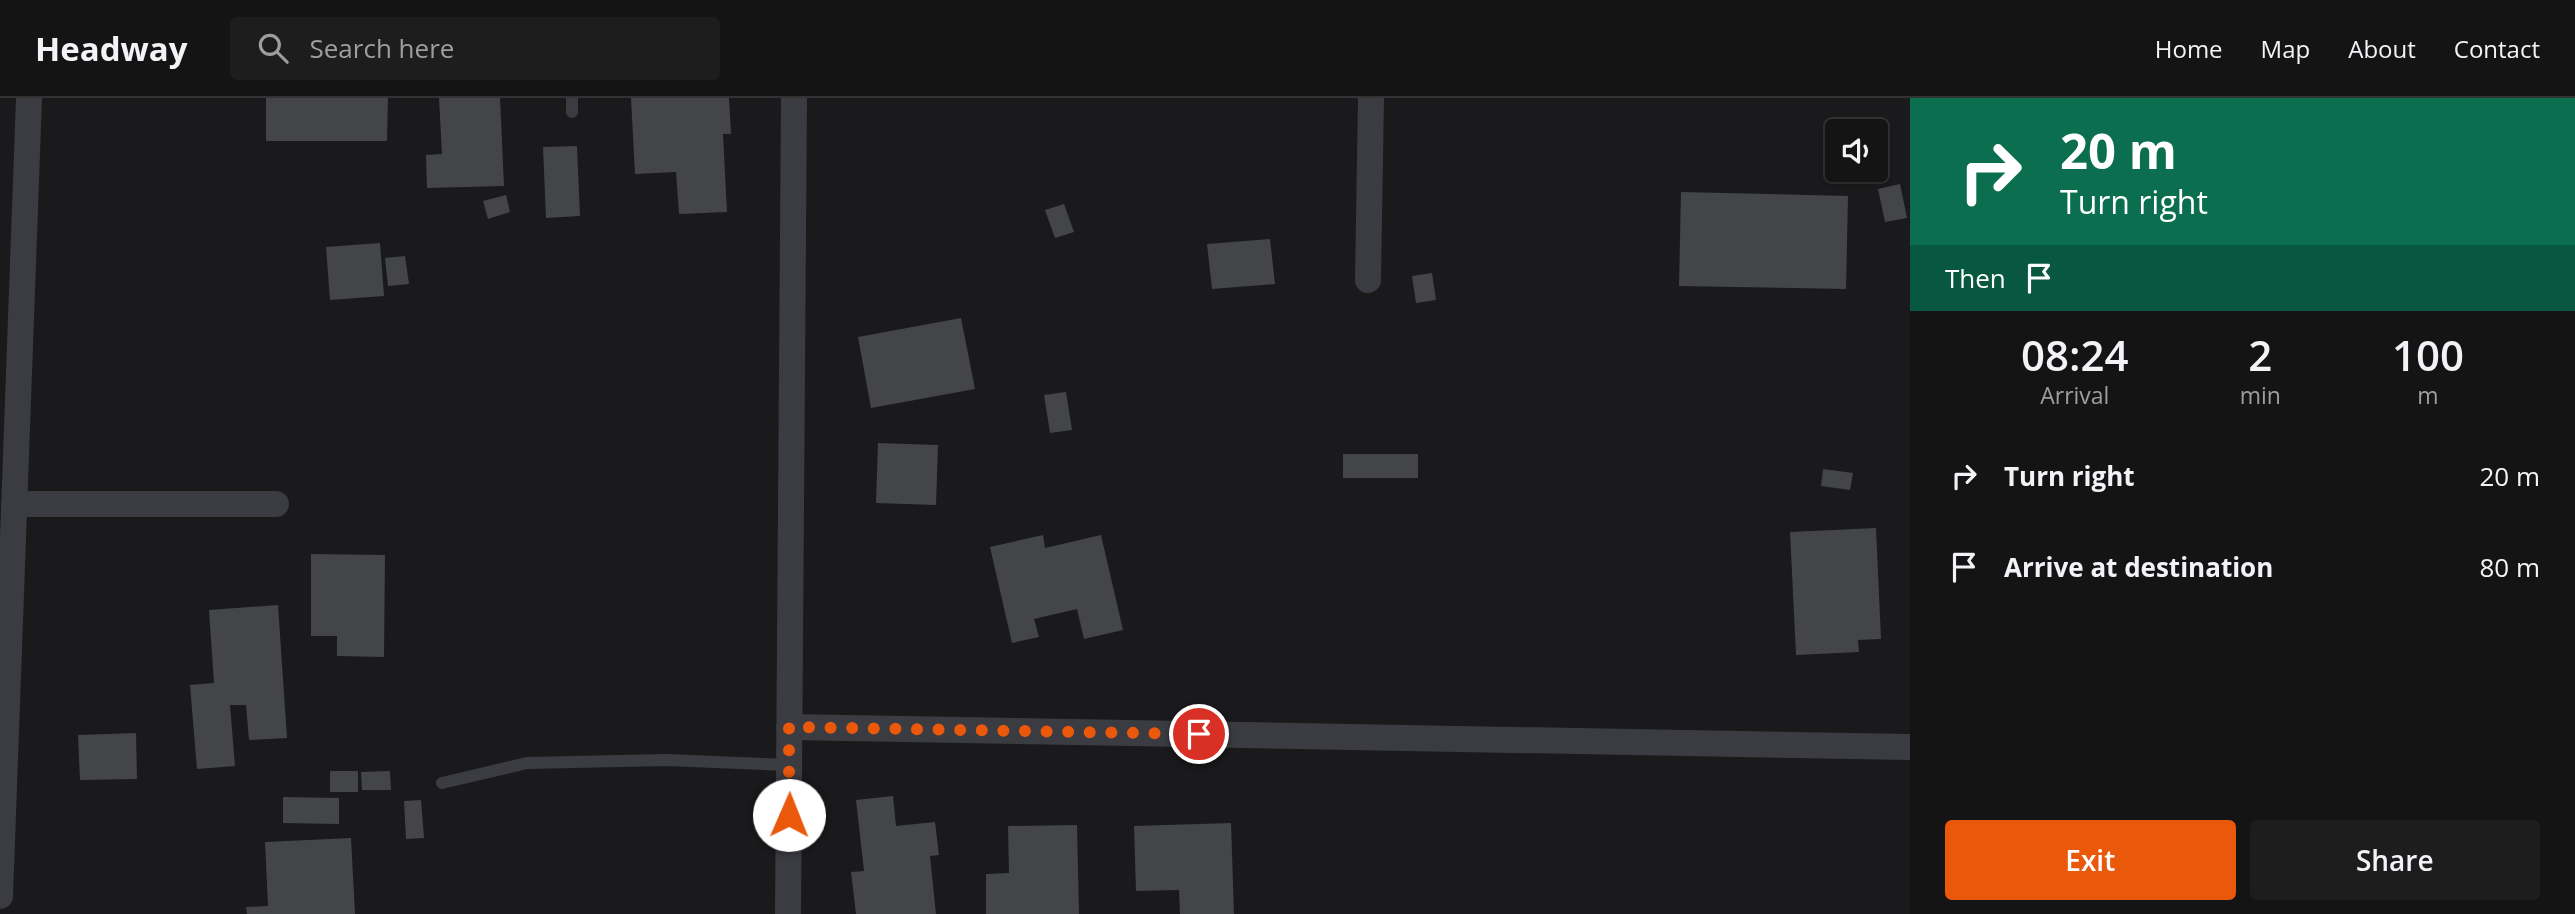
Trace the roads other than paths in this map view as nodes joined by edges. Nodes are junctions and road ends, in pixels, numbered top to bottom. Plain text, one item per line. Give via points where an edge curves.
1 (29, 98) edge
2 (572, 98) edge
3 (794, 98) edge
4 (1371, 98) edge
5 (572, 112) dead end
6 (1368, 280) dead end
7 (14, 504) junction
8 (276, 504) dead end
9 (789, 727) junction
10 (1910, 747) edge
11 (789, 765) junction
12 (442, 783) dead end
13 (0, 896) edge
14 (788, 914) edge

1 - 7 street
2 - 5 lane
3 - 9 street
4 - 6 street
7 - 8 street
7 - 13 street
9 - 10 street
9 - 11 street
11 - 12 lane via 667,760 527,763
11 - 14 street

